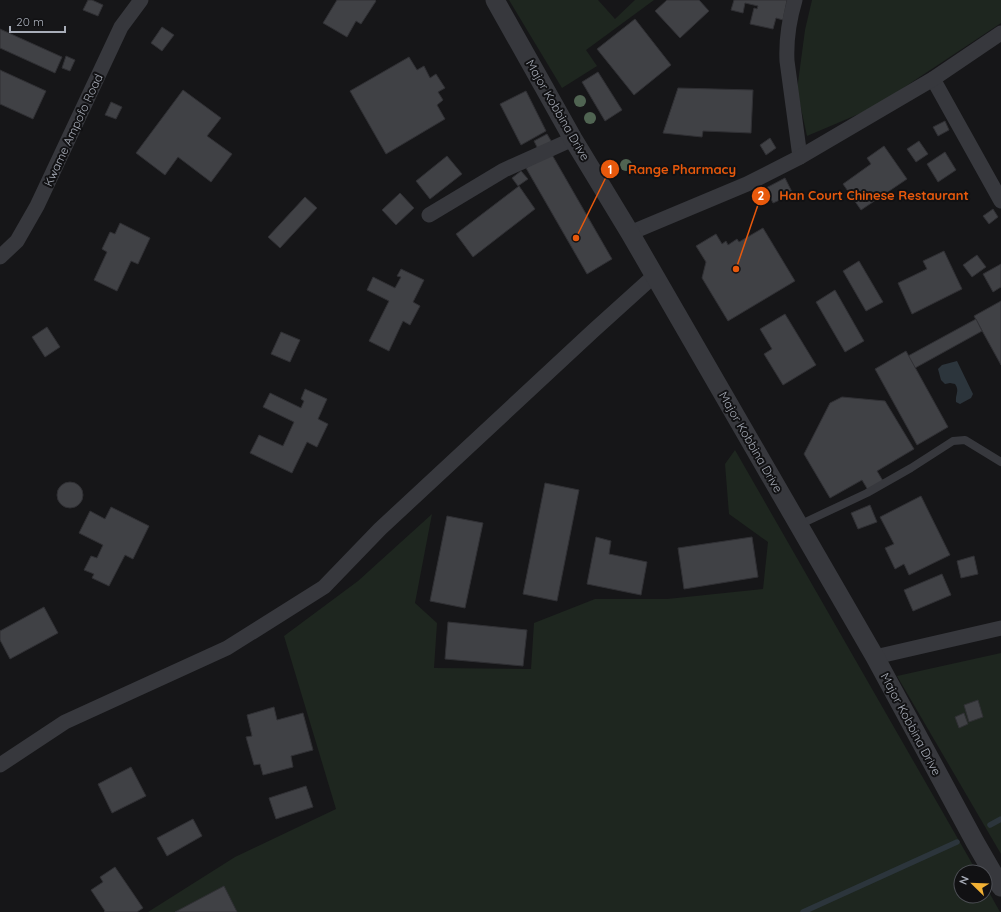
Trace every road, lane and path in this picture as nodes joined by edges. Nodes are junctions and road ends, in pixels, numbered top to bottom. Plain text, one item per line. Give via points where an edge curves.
1 (141, 0) edge
2 (496, 0) edge
3 (795, 0) edge
4 (1001, 33) edge
5 (933, 79) junction
6 (573, 139) junction
7 (800, 157) junction
8 (1001, 201) edge
9 (429, 215) dead end
10 (630, 232) junction
11 (0, 257) edge
12 (655, 275) junction
13 (1001, 462) edge
14 (799, 526) junction
15 (1001, 628) edge
16 (874, 657) junction
17 (0, 765) edge
18 (1001, 887) edge

1 - 11 street, Kwame Ampofo Road via 121,27 37,206 17,241
2 - 6 street, Major Kobbina Drive
3 - 7 street via 786,45
4 - 5 street
5 - 7 street
5 - 8 street
6 - 9 street via 504,170
6 - 10 street, Major Kobbina Drive
7 - 10 street via 747,184
10 - 12 street, Major Kobbina Drive
12 - 14 street, Major Kobbina Drive
12 - 17 street via 392,519 324,587 227,648 65,722
13 - 14 lane via 965,440 953,441 867,493
14 - 16 street, Major Kobbina Drive
15 - 16 street
16 - 18 street, Major Kobbina Drive

